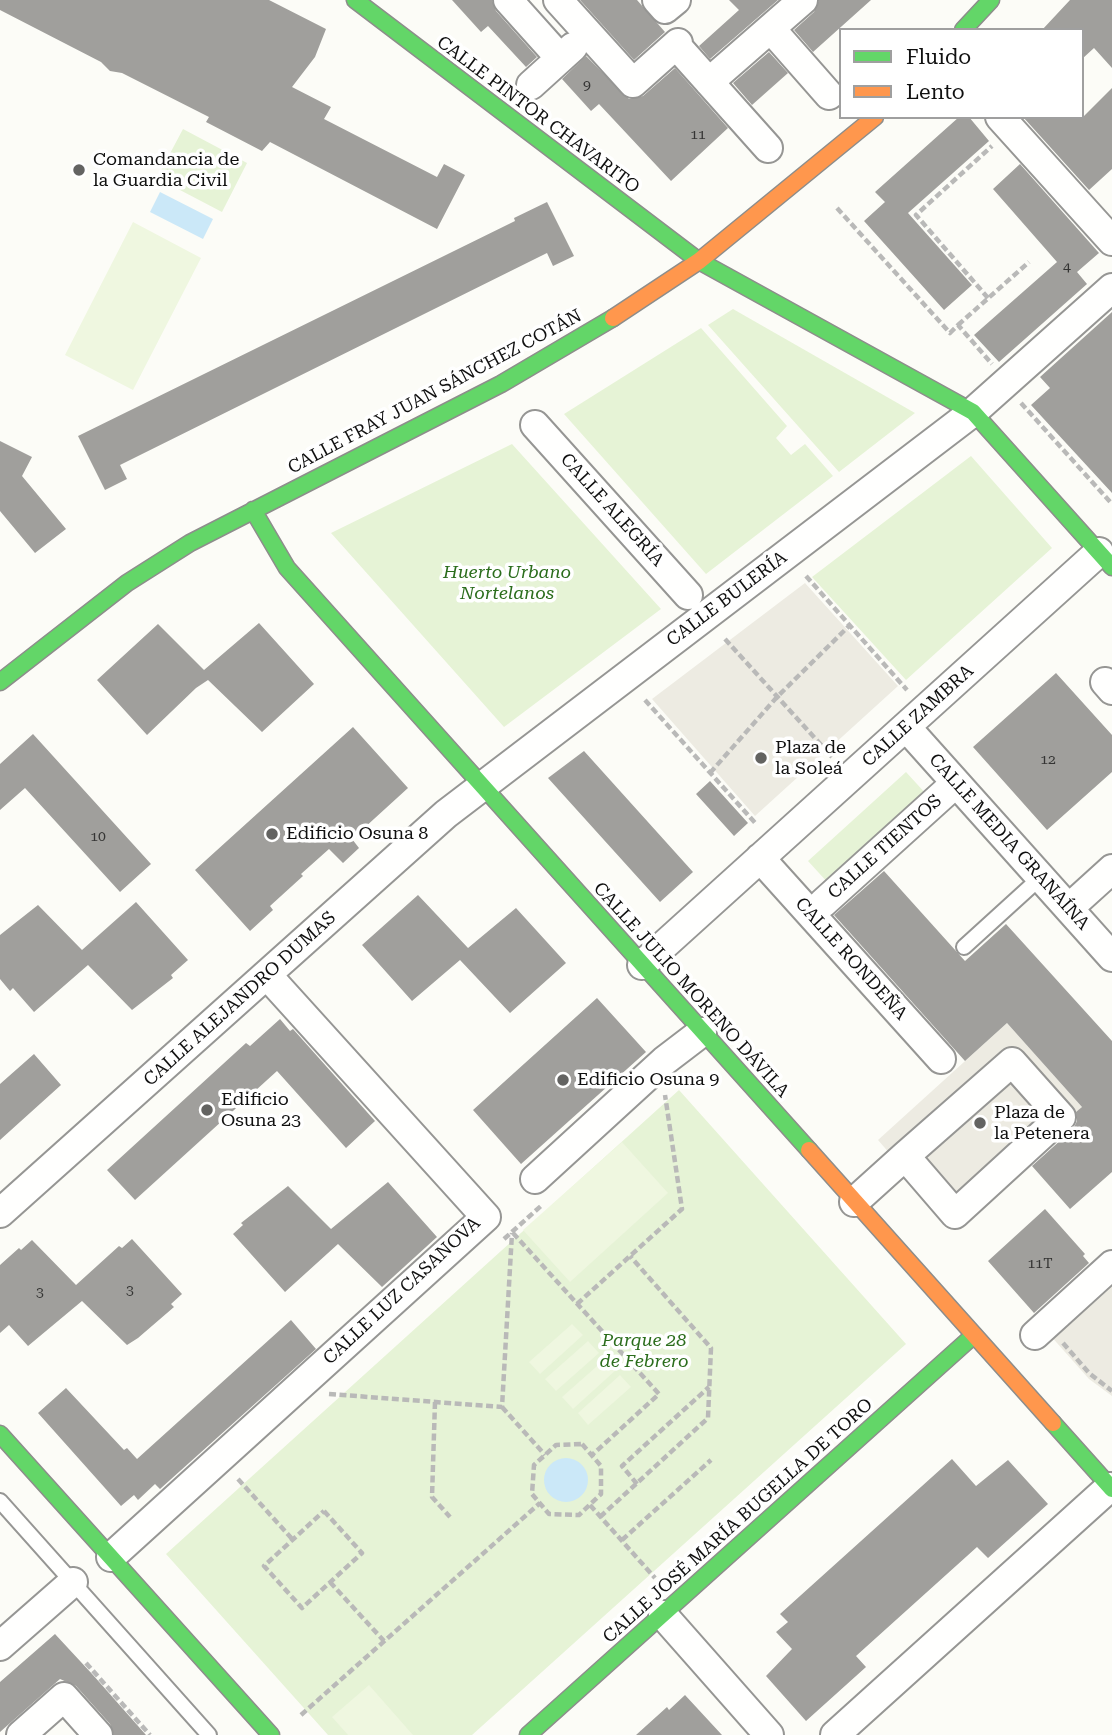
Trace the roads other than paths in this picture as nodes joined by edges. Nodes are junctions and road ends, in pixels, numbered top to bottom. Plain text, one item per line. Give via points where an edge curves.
1 (355, 0) edge
2 (508, 0) edge
3 (558, 0) edge
4 (803, 0) edge
5 (991, 0) edge
6 (965, 28) edge
7 (771, 29) junction
8 (588, 33) junction
9 (560, 58) junction
10 (709, 82) junction
11 (531, 85) dead end
12 (829, 95) dead end
13 (873, 119) edge
14 (1002, 119) edge
15 (768, 148) dead end
16 (1112, 241) edge
17 (699, 261) junction
18 (1112, 288) edge
19 (973, 412) junction
20 (535, 425) dead end
21 (253, 510) junction
22 (1105, 559) edge
23 (688, 595) dead end
24 (3, 673) edge
25 (906, 727) junction
26 (482, 786) junction
27 (947, 791) dead end
28 (760, 858) junction
29 (1112, 869) edge
30 (1041, 877) junction
31 (823, 903) dead end
32 (1069, 908) junction
33 (964, 947) dead end
34 (1112, 957) edge
35 (642, 965) junction
36 (267, 975) junction
37 (702, 1032) junction
38 (941, 1059) dead end
39 (905, 1156) junction
40 (535, 1179) dead end
41 (855, 1202) junction
42 (0, 1213) edge
43 (1112, 1265) edge
44 (1045, 1333) road end
45 (974, 1335) junction
46 (0, 1434) edge
47 (16, 1451) junction
48 (2, 1464) dead end
49 (1111, 1488) edge
50 (0, 1502) edge
51 (111, 1557) junction
52 (73, 1582) junction
53 (663, 1615) junction
54 (0, 1646) edge
55 (21, 1735) edge
56 (98, 1735) edge
57 (209, 1735) edge
58 (271, 1735) edge
59 (528, 1735) edge
60 (769, 1735) edge
61 (835, 1735) edge

1 - 17 main road, CALLE PINTOR CHAVARITO
2 - 9 street
3 - 8 street
4 - 7 street
5 - 6 main road
7 - 10 street
7 - 12 street
8 - 9 street
8 - 10 street via 633,83 677,44
9 - 11 street
10 - 15 street
13 - 17 main road, CALLE FRAY JUAN SÁNCHEZ COTÁN
14 - 16 street
17 - 19 main road, CALLE PINTOR CHAVARITO
17 - 21 main road, CALLE FRAY JUAN SÁNCHEZ COTÁN via 599,328 512,377
18 - 19 street, CALLE BULERÍA
19 - 22 main road, CALLE PINTOR CHAVARITO
19 - 26 street, CALLE BULERÍA
20 - 23 street, CALLE ALEGRÍA
21 - 24 main road, CALLE FRAY JUAN SÁNCHEZ COTÁN via 127,583
21 - 26 main road, CALLE JULIO MORENO DÁVILA via 279,559
22 - 25 street, CALLE ZAMBRA
25 - 28 street, CALLE ZAMBRA
25 - 30 street, CALLE MEDIA GRANAÍNA
26 - 35 main road, CALLE JULIO MORENO DÁVILA
26 - 36 street, CALLE ALEJANDRO DUMAS
27 - 31 street, CALLE TIENTOS
28 - 35 street, CALLE ZAMBRA
28 - 38 street, CALLE RONDEÑA
29 - 32 street
30 - 32 street, CALLE MEDIA GRANAÍNA
30 - 33 lane
32 - 34 street, CALLE MEDIA GRANAÍNA
35 - 37 main road, CALLE JULIO MORENO DÁVILA
36 - 42 street, CALLE ALEJANDRO DUMAS
36 - 51 street, CALLE LUZ CASANOVA via 486,1217
37 - 40 street
37 - 41 main road, CALLE JULIO MORENO DÁVILA
39 - 39 street via 956,1214 1061,1117 1012,1062
39 - 41 street
41 - 45 main road, CALLE JULIO MORENO DÁVILA
43 - 44 street
45 - 49 main road, CALLE JULIO MORENO DÁVILA
45 - 53 main road, CALLE JOSÉ MARÍA BUGELLA DE TORO
46 - 47 main road
47 - 48 main road
47 - 51 main road
49 - 61 street
50 - 52 lane
51 - 58 main road
52 - 54 street
52 - 57 lane
53 - 59 main road, CALLE JOSÉ MARÍA BUGELLA DE TORO
53 - 60 street
55 - 56 street via 64,1697

